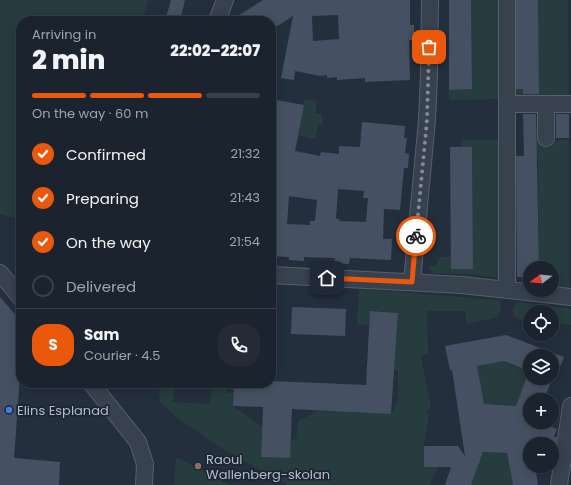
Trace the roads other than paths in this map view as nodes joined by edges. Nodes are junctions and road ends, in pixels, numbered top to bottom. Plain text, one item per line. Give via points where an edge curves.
1 (225, 0) edge
2 (430, 0) edge
3 (507, 0) edge
4 (219, 16) edge
5 (507, 104) junction
6 (546, 104) junction
7 (571, 104) edge
8 (546, 138) dead end
9 (0, 273) edge
10 (276, 275) edge
11 (412, 282) junction
12 (507, 289) junction
13 (16, 292) edge
14 (571, 297) edge
15 (95, 388) edge
16 (571, 406) edge
17 (144, 485) edge
18 (559, 485) edge

1 - 4 street
2 - 11 street via 427,120
3 - 5 street
5 - 6 street
5 - 12 street
6 - 7 street
6 - 8 street
9 - 13 street
10 - 11 street
11 - 12 street
12 - 14 street
15 - 17 street via 138,442 145,464
16 - 18 street

